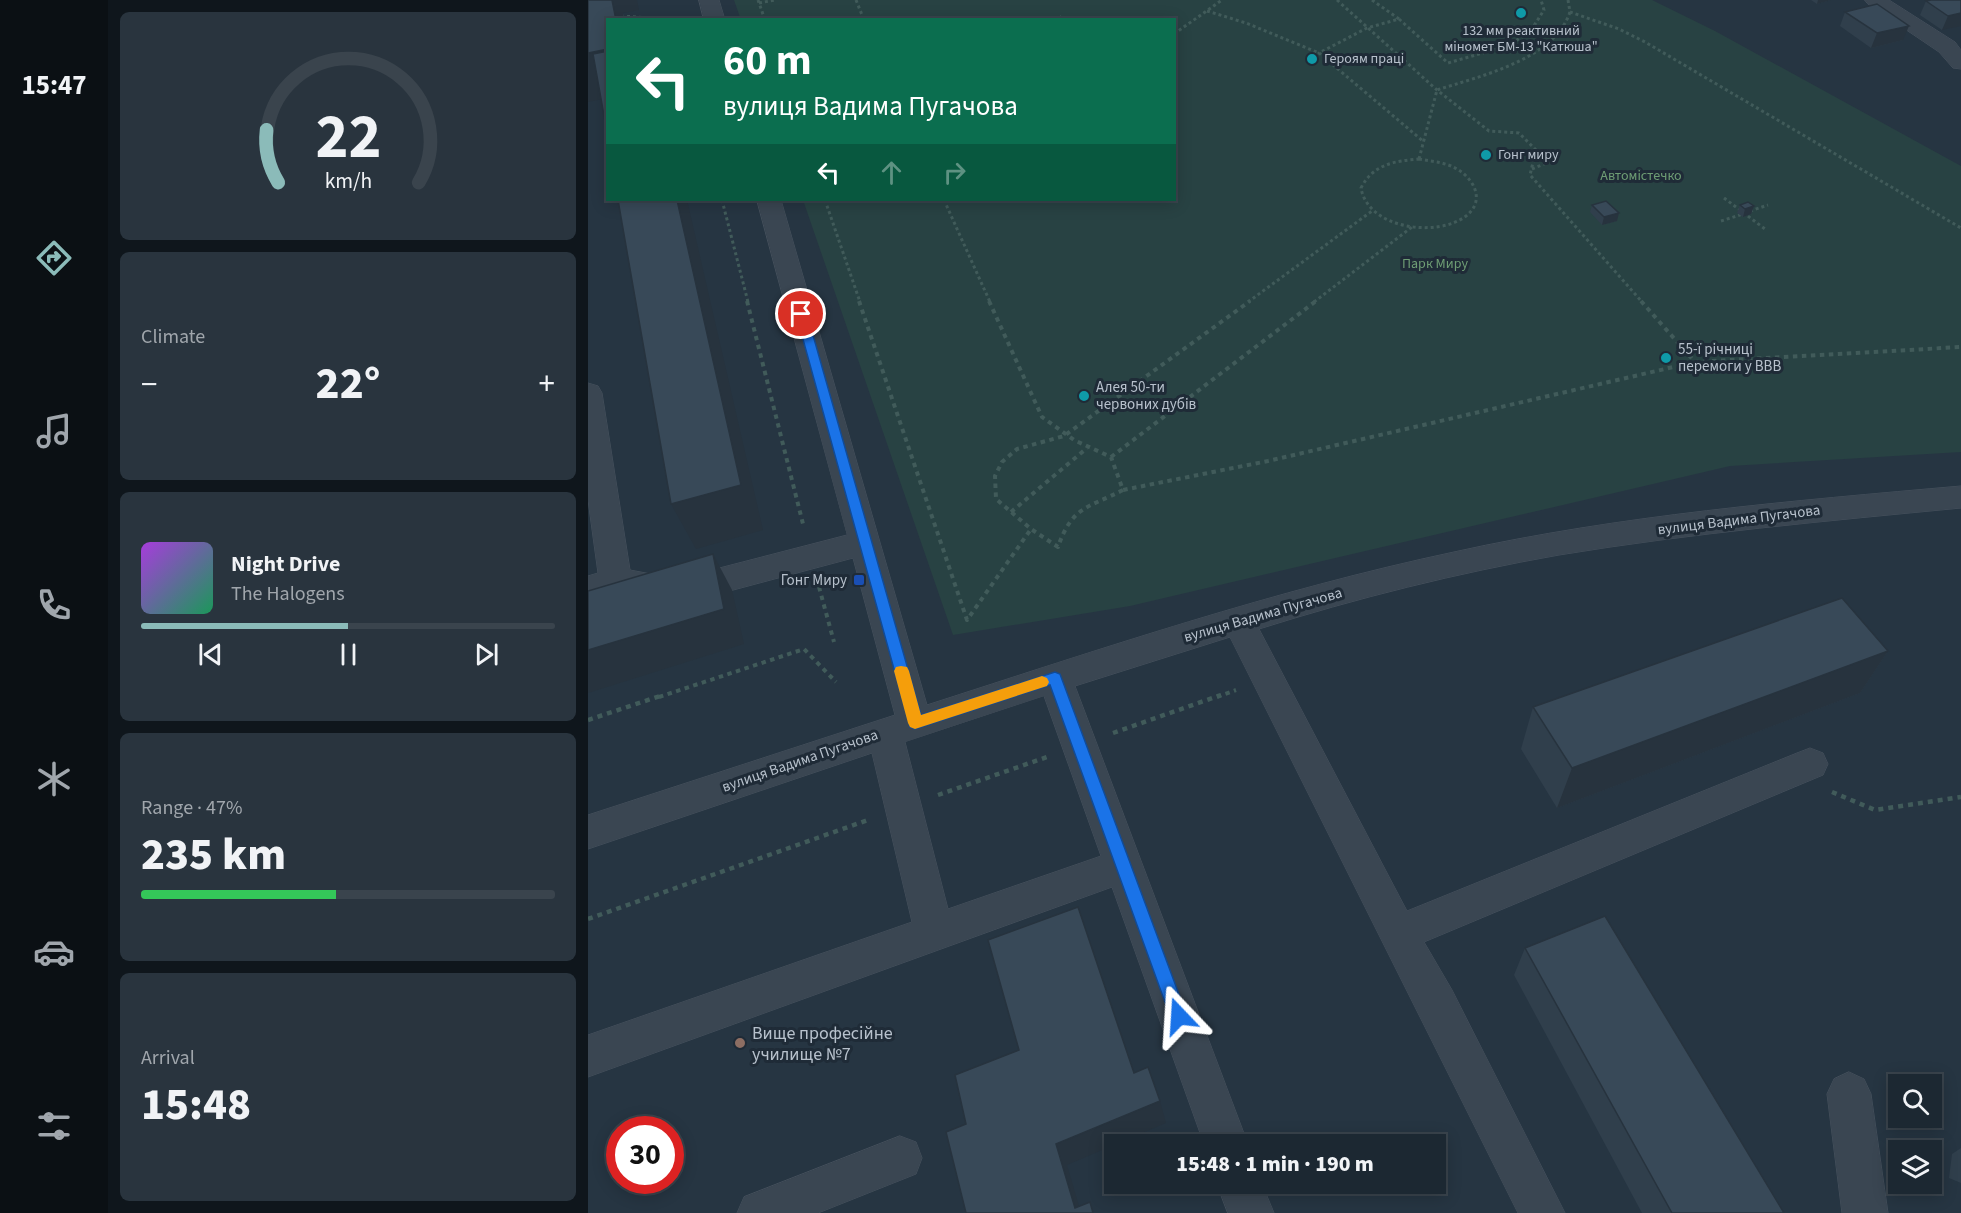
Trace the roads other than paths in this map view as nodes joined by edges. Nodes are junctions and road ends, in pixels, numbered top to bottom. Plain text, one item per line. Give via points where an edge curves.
1 (709, 0) edge
2 (1875, 0) edge
3 (714, 18) edge
4 (1956, 51) edge
5 (769, 201) edge
6 (588, 393) edge
7 (1961, 497) edge
8 (866, 542) junction
9 (601, 584) edge
10 (1238, 621) junction
11 (1055, 678) junction
12 (900, 728) junction
13 (1810, 764) road end
14 (588, 832) edge
15 (1124, 866) junction
16 (934, 933) junction
17 (1398, 934) junction
18 (588, 1056) edge
19 (1849, 1094) dead end
20 (1222, 1134) edge
21 (900, 1158) dead end
22 (1244, 1194) edge
23 (760, 1213) edge
24 (1251, 1213) edge
25 (1542, 1213) edge
26 (1865, 1213) edge

1 - 3 street
2 - 4 street
5 - 8 street
6 - 9 street
7 - 10 street, вулиця Вадима Пугачова via 1705,523 1499,554
8 - 9 street via 678,592
8 - 12 street
10 - 11 street, вулиця Вадима Пугачова
10 - 17 street
11 - 12 street, вулиця Вадима Пугачова
11 - 15 street
12 - 14 street, вулиця Вадима Пугачова
12 - 16 street
13 - 17 street
15 - 16 street
15 - 20 street
16 - 18 street
17 - 25 street
19 - 26 street
21 - 23 street
22 - 24 street

